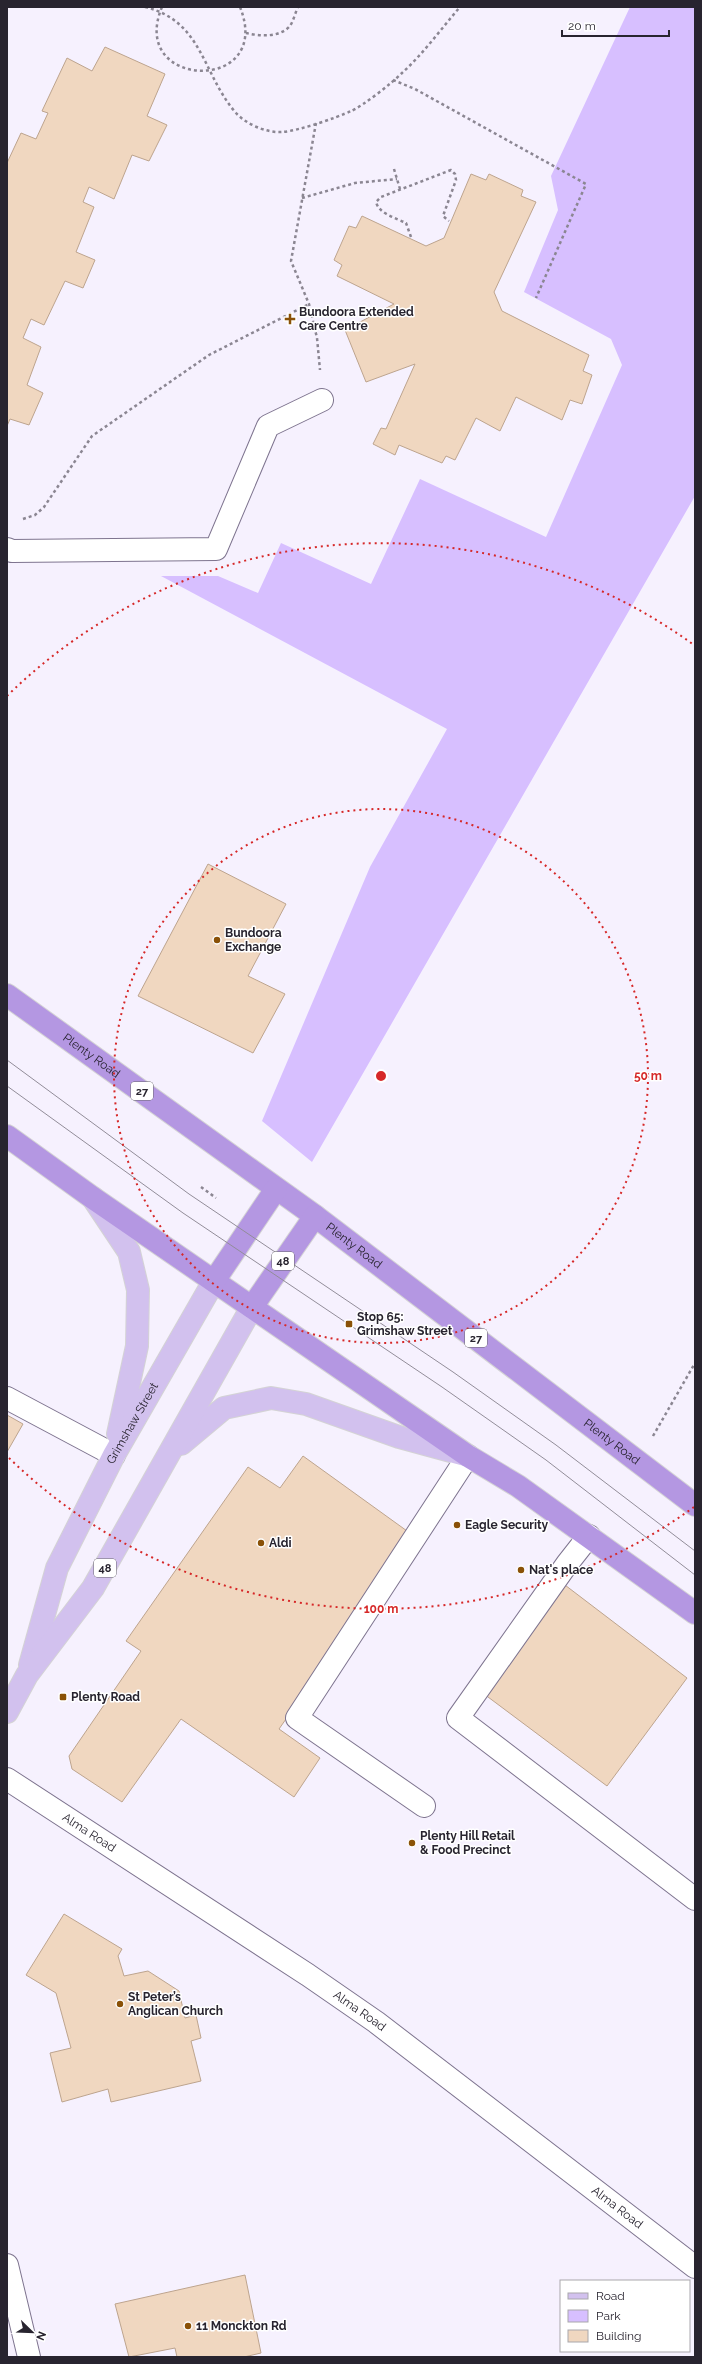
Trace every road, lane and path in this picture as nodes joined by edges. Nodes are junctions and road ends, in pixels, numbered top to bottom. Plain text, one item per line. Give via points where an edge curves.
1 (145, 7) edge
2 (162, 7) edge
3 (240, 7) edge
4 (298, 7) edge
5 (460, 7) edge
6 (161, 11) junction
7 (246, 33) junction
8 (210, 72) junction
9 (393, 80) junction
10 (316, 123) junction
11 (394, 169) dead end
12 (397, 179) junction
13 (400, 189) junction
14 (302, 198) junction
15 (449, 221) dead end
16 (411, 237) dead end
17 (536, 298) dead end
18 (309, 304) junction
19 (322, 400) joint
20 (18, 519) dead end
21 (7, 550) edge
22 (7, 995) edge
23 (7, 1136) edge
24 (201, 1187) dead end
25 (276, 1189) junction
26 (93, 1198) junction
27 (216, 1198) dead end
28 (315, 1216) junction
29 (214, 1281) junction
30 (252, 1307) junction
31 (695, 1364) edge
32 (7, 1398) edge
33 (171, 1452) junction
34 (114, 1454) junction
35 (468, 1456) junction
36 (636, 1461) junction
37 (695, 1505) edge
38 (589, 1536) junction
39 (695, 1613) edge
40 (18, 1684) edge
41 (7, 1712) edge
42 (7, 1779) edge
43 (424, 1806) dead end
44 (695, 1899) edge
45 (7, 2265) edge
46 (695, 2267) edge
47 (29, 2357) edge

1 - 6 path
2 - 6 path
3 - 7 path via 245,18
4 - 7 path via 289,27 282,32 260,36
5 - 9 path
6 - 8 path via 194,38
6 - 8 path via 157,32 160,46 168,58 193,72
7 - 8 path via 242,48 233,60
8 - 10 path via 236,114 255,127 282,132
9 - 10 path via 352,110
9 - 17 path via 586,184
10 - 14 path
11 - 12 path
12 - 13 path
12 - 14 path via 355,183
13 - 15 path via 451,170 456,180 443,216
13 - 16 path via 380,197 376,202 377,207 406,223
14 - 18 path via 292,261
18 - 19 path via 317,338
18 - 20 path via 208,355 125,411 92,436 44,507 35,515
19 - 21 street via 268,426 216,548
22 - 25 highway, Plenty Road / 27
23 - 26 highway
24 - 27 path
25 - 28 highway, Plenty Road / 27
25 - 29 highway, Grimshaw Street / 48
26 - 29 highway
26 - 34 main road via 130,1252 138,1290 136,1346
28 - 30 highway, Grimshaw Street / 48
28 - 36 highway, Plenty Road / 27
29 - 30 highway
29 - 34 main road, Grimshaw Street / 48
30 - 33 main road, Grimshaw Street / 48
30 - 35 highway
31 - 36 path
32 - 34 street
33 - 35 main road via 224,1408 271,1398 306,1404 399,1437
33 - 40 main road, Grimshaw Street / 48 via 94,1588
34 - 40 main road, Grimshaw Street / 48 via 57,1568
35 - 38 highway via 518,1486
35 - 43 street via 297,1718
36 - 37 highway, Plenty Road / 27
38 - 39 highway
38 - 44 street via 458,1718
40 - 41 main road, Grimshaw Street / 48
42 - 46 street, Alma Road via 376,2022
45 - 47 street

